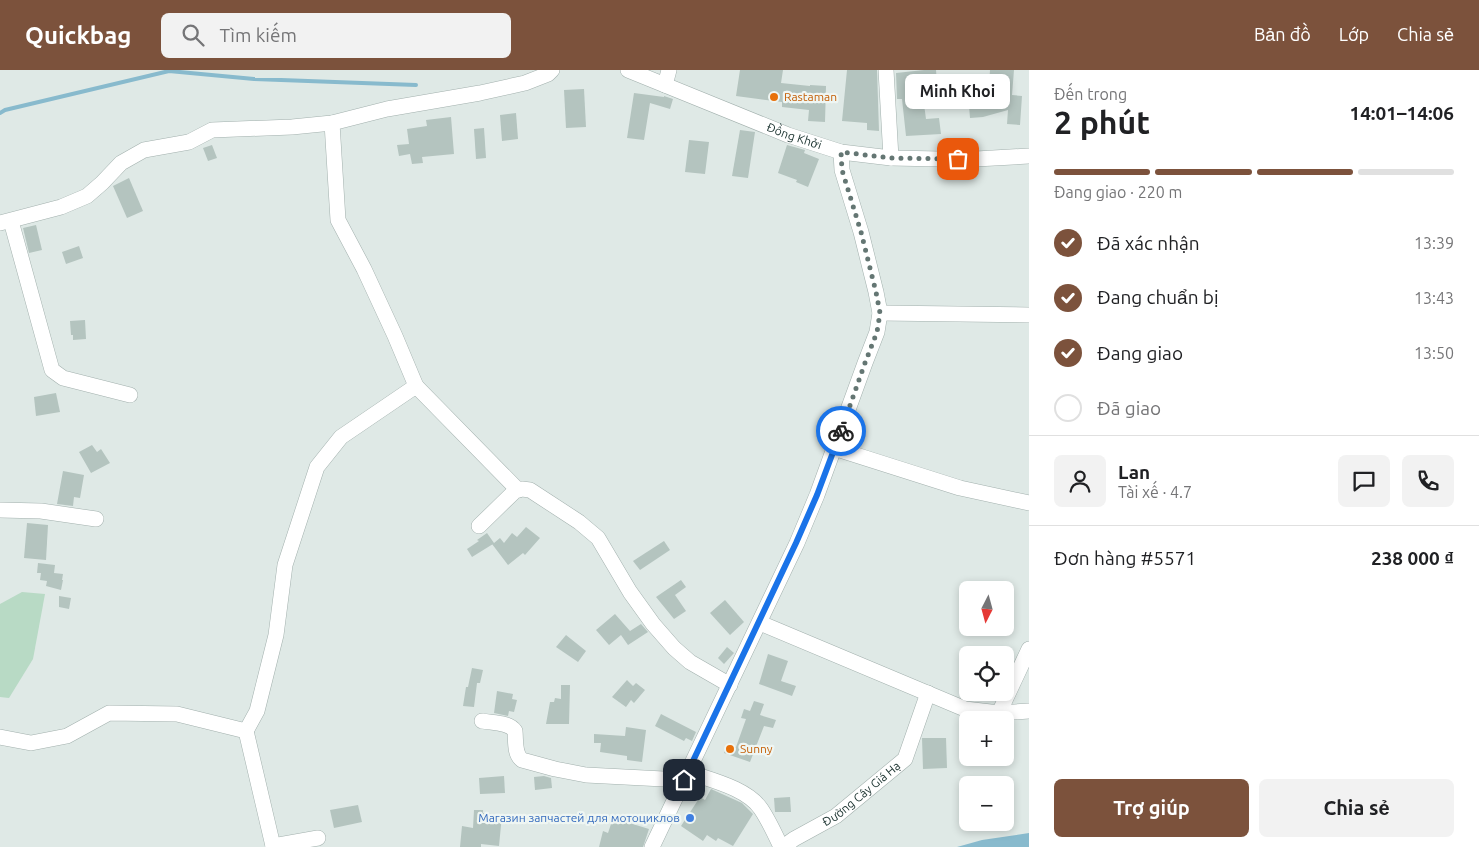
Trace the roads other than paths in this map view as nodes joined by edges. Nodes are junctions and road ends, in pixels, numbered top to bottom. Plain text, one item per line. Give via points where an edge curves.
1 (552, 70) edge
2 (628, 70) edge
3 (886, 70) edge
4 (667, 77) edge
5 (332, 123) junction
6 (841, 152) junction
7 (1029, 156) edge
8 (891, 158) junction
9 (6, 222) edge
10 (880, 313) junction
11 (1029, 315) edge
12 (416, 386) junction
13 (130, 395) dead end
14 (834, 448) junction
15 (518, 490) junction
16 (1029, 503) edge
17 (0, 510) edge
18 (96, 519) dead end
19 (479, 526) dead end
20 (760, 623) junction
21 (1029, 649) edge
22 (730, 685) junction
23 (928, 693) junction
24 (982, 711) edge
25 (1001, 711) edge
26 (1029, 711) edge
27 (1014, 712) edge
28 (482, 721) dead end
29 (246, 731) junction
30 (0, 737) edge
31 (686, 776) junction
32 (318, 838) dead end
33 (273, 846) edge
34 (652, 847) edge
35 (782, 847) edge

1 - 5 street via 525,83 387,109
2 - 4 street, Đồng Khởi
3 - 8 street
4 - 6 street, Đồng Khởi via 788,135
5 - 9 street via 212,130 189,142 144,150 122,163 87,196 61,207
5 - 12 street via 338,220 372,286
6 - 8 street, Đồng Khởi
6 - 10 street via 842,170
7 - 8 street, Đồng Khởi
9 - 13 street via 52,370 63,378
10 - 11 street
10 - 14 street via 877,332
12 - 15 street
12 - 29 street via 340,438 317,467 285,565 276,635 257,711
14 - 16 street via 960,488
14 - 20 street via 817,495
15 - 19 street
15 - 22 street via 530,490 598,538 630,592 674,648 690,662
17 - 18 street via 41,510
20 - 22 street
20 - 23 street
21 - 25 street
22 - 31 street
23 - 24 street via 965,709
23 - 35 street, Đường Cây Giá Hạ via 905,759 836,816
26 - 27 street
28 - 31 street via 513,728 519,758 555,769 586,775
29 - 30 street via 177,714 109,713 67,736 31,743
29 - 33 street
31 - 34 street
31 - 35 street via 736,790 750,798 760,808
32 - 33 street

